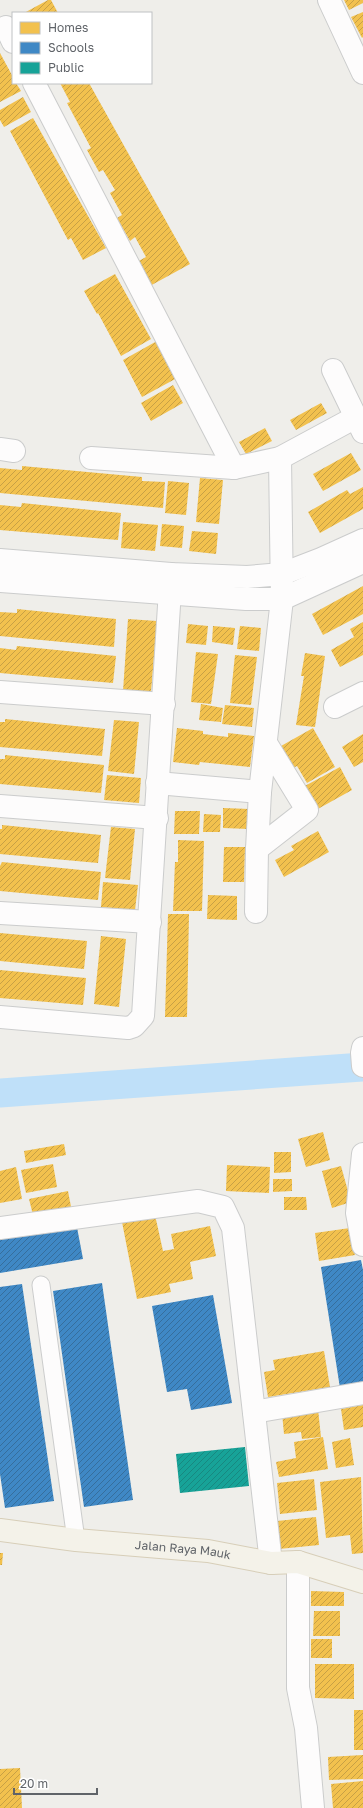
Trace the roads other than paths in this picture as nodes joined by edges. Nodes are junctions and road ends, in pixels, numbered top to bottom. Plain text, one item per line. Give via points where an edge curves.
1 (329, 0) edge
2 (362, 68) edge
3 (35, 84) edge
4 (333, 370) dead end
5 (359, 424) edge
6 (91, 458) dead end
7 (280, 458) junction
8 (234, 468) junction
9 (363, 540) edge
10 (0, 560) edge
11 (363, 562) edge
12 (282, 574) junction
13 (0, 581) edge
14 (171, 584) junction
15 (282, 599) junction
16 (0, 692) edge
17 (363, 693) edge
18 (164, 704) junction
19 (335, 707) dead end
20 (266, 743) junction
21 (157, 783) junction
22 (260, 792) junction
23 (0, 806) edge
24 (157, 818) junction
25 (257, 849) junction
26 (256, 912) dead end
27 (0, 913) edge
28 (150, 922) junction
29 (0, 1017) edge
30 (363, 1154) edge
31 (0, 1228) edge
32 (363, 1245) edge
33 (41, 1285) dead end
34 (363, 1393) edge
35 (254, 1412) junction
36 (0, 1530) edge
37 (76, 1540) junction
38 (298, 1562) junction
39 (271, 1564) junction
40 (363, 1582) edge
41 (313, 1808) edge

1 - 2 street
3 - 8 street
4 - 5 street
5 - 7 street
6 - 8 street
7 - 8 street
7 - 12 street
9 - 12 street
10 - 14 street
11 - 15 street
12 - 14 street
12 - 15 street
13 - 14 street
14 - 15 street via 246,599
14 - 18 street
15 - 20 street
16 - 18 street
17 - 19 street
18 - 21 street
20 - 22 street
20 - 25 street via 307,810
21 - 22 street
21 - 24 street
22 - 25 street
23 - 24 street
24 - 28 street
25 - 26 street
27 - 28 street
28 - 29 street via 143,1016 134,1026 128,1028
30 - 32 street via 357,1213
31 - 35 street via 198,1201 223,1207 234,1228
33 - 37 lane
34 - 35 street
35 - 39 street
36 - 37 main road, Jalan Raya Mauk
37 - 39 main road, Jalan Raya Mauk via 208,1551
38 - 39 main road, Jalan Raya Mauk
38 - 40 main road, Jalan Raya Mauk
38 - 41 street via 298,1688 306,1728

